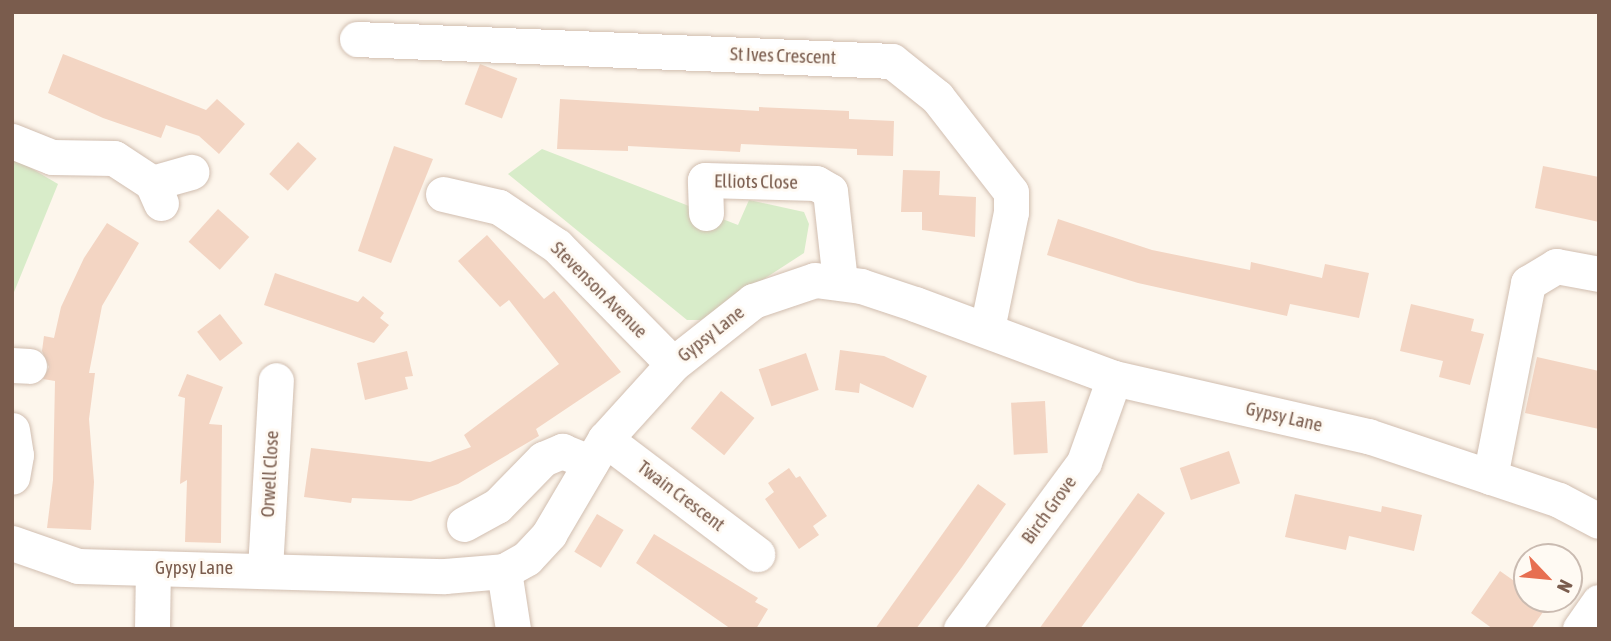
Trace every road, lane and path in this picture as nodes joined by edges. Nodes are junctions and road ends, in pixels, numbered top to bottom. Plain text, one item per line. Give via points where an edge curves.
1 (357, 39) dead end
2 (12, 141) edge
3 (191, 172) dead end
4 (443, 194) dead end
5 (706, 213) dead end
6 (1599, 274) edge
7 (840, 282) junction
8 (987, 329) junction
9 (673, 364) junction
10 (1114, 378) junction
11 (276, 380) dead end
12 (12, 430) edge
13 (598, 451) junction
14 (12, 477) edge
15 (1490, 477) junction
16 (1599, 521) edge
17 (464, 524) dead end
18 (12, 543) edge
19 (757, 554) dead end
20 (153, 568) junction
21 (265, 569) junction
22 (504, 571) junction
23 (1599, 602) edge
24 (152, 629) edge
25 (513, 629) edge
26 (961, 629) edge
27 (1580, 629) edge

1 - 8 street, St Ives Crescent via 892,61 937,97 1010,192 1011,212
2 - 3 street via 52,157 114,158 156,193
4 - 9 street, Stevenson Avenue via 499,206 556,246
5 - 7 street, Elliots Close via 705,180 816,183 830,191
6 - 15 street via 1556,266 1528,283
7 - 8 street, Gypsy Lane
7 - 9 street, Gypsy Lane via 815,280 753,301
8 - 10 street, Gypsy Lane
9 - 13 street, Gypsy Lane
10 - 15 street, Gypsy Lane via 1368,436
10 - 26 street, Birch Grove via 1084,463
11 - 21 street, Orwell Close
12 - 14 street via 16,455
13 - 17 street, Twain Crescent via 562,451 543,459 497,506
13 - 19 street, Twain Crescent
13 - 22 street, Gypsy Lane via 549,534 527,558
15 - 16 street, Gypsy Lane via 1559,500
18 - 20 street, Gypsy Lane via 78,566
20 - 21 street, Gypsy Lane
20 - 24 street
21 - 22 street, Gypsy Lane via 445,576
22 - 25 street
23 - 27 street

